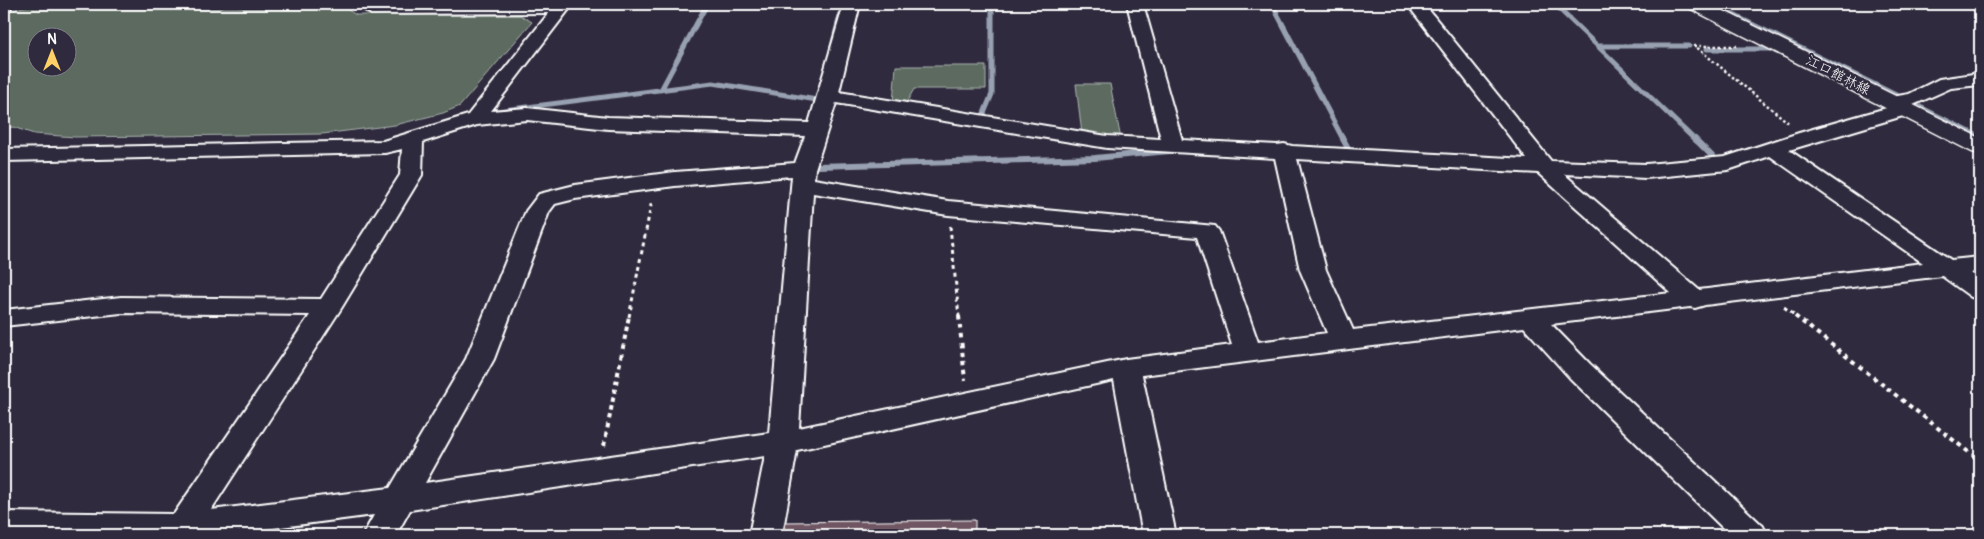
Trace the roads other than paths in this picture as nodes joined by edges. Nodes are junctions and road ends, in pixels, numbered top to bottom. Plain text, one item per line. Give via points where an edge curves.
1 (368, 4) edge
2 (852, 4) edge
3 (1135, 4) edge
4 (1415, 4) edge
5 (1696, 4) edge
6 (464, 7) edge
7 (562, 7) edge
8 (1980, 79) edge
9 (828, 96) junction
10 (1899, 106) junction
11 (475, 120) junction
12 (818, 130) junction
13 (413, 139) junction
14 (1173, 146) junction
15 (1980, 146) edge
16 (1772, 148) junction
17 (1284, 150) junction
18 (4, 155) edge
19 (1544, 167) junction
20 (803, 176) junction
21 (1980, 264) edge
22 (1946, 268) junction
23 (1980, 291) edge
24 (1695, 300) junction
25 (329, 308) junction
26 (4, 318) edge
27 (1532, 319) junction
28 (1344, 340) junction
29 (1248, 353) junction
30 (1126, 368) junction
31 (783, 442) junction
32 (400, 499) junction
33 (4, 525) edge
34 (183, 527) junction
35 (379, 535) edge
36 (766, 535) edge
37 (1160, 535) edge
38 (1751, 535) edge

1 - 6 lane via 364,7 371,11
2 - 9 street
3 - 14 street
4 - 19 street
5 - 10 main road, 江口館林線
6 - 7 lane
7 - 11 street
8 - 10 street via 1946,83
9 - 12 street
9 - 14 street via 1107,142
10 - 15 main road, 江口館林線
10 - 16 street
11 - 12 street via 527,114 608,123
11 - 13 street
12 - 20 street
13 - 18 street via 385,147
13 - 25 street via 411,175
14 - 17 street
16 - 19 street via 1728,163 1646,171
16 - 22 street
17 - 19 street
17 - 28 street via 1312,270
19 - 24 street
20 - 29 street via 948,208 1207,231
20 - 31 street
20 - 32 street via 656,181 547,199 538,211 480,359
21 - 22 street
22 - 23 street
22 - 24 street
24 - 27 street
25 - 26 street via 121,305
25 - 34 street
27 - 28 street
27 - 38 street via 1580,371
28 - 29 street
29 - 30 street
30 - 31 street
30 - 37 street
31 - 32 street
31 - 36 street
32 - 34 street
32 - 35 street
33 - 34 street

